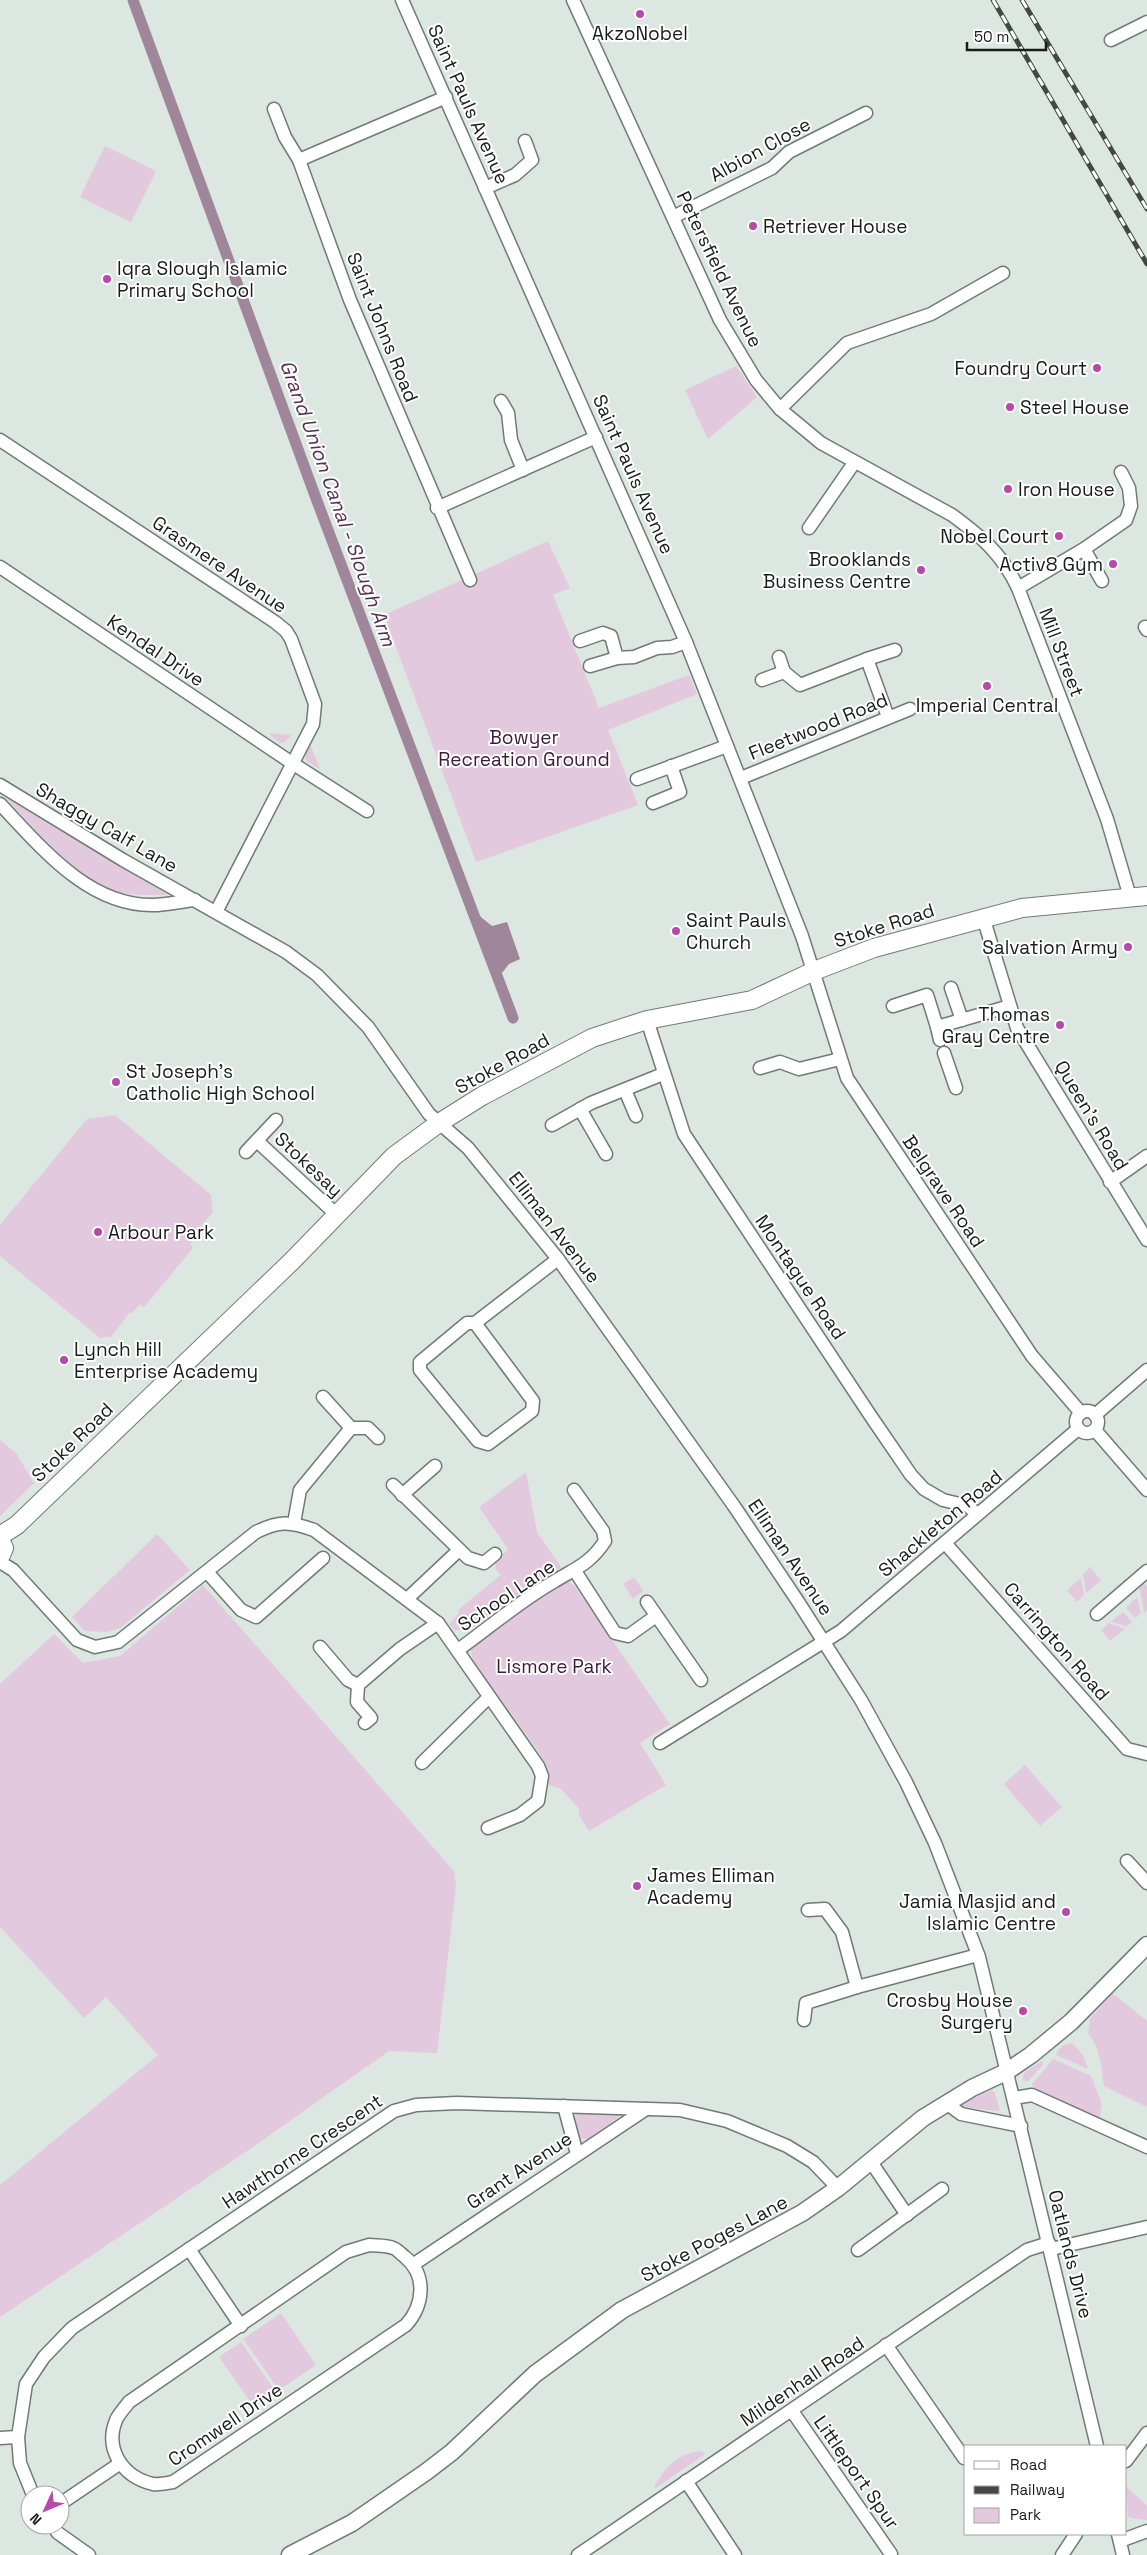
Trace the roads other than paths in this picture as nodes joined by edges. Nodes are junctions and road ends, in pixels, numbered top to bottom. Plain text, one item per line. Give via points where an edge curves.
1 (402, 0) edge
2 (573, 0) edge
3 (1147, 22) edge
4 (1111, 40) dead end
5 (446, 97) junction
6 (274, 109) dead end
7 (866, 113) dead end
8 (525, 141) dead end
9 (298, 160) junction
10 (485, 188) junction
11 (673, 216) junction
12 (1003, 273) dead end
13 (501, 401) dead end
14 (780, 409) junction
15 (596, 437) junction
16 (0, 440) edge
17 (854, 463) junction
18 (523, 470) junction
19 (1121, 472) dead end
20 (437, 508) junction
21 (809, 528) dead end
22 (1084, 549) junction
23 (0, 567) edge
24 (470, 580) dead end
25 (1102, 581) dead end
26 (1018, 588) junction
27 (580, 641) dead end
28 (686, 642) junction
29 (894, 650) dead end
30 (779, 657) dead end
31 (617, 658) junction
32 (867, 659) junction
33 (590, 666) dead end
34 (784, 672) junction
35 (762, 680) dead end
36 (910, 709) dead end
37 (888, 717) junction
38 (727, 746) junction
39 (292, 764) junction
40 (671, 766) junction
41 (741, 778) junction
42 (637, 779) dead end
43 (0, 785) edge
44 (653, 803) dead end
45 (0, 804) edge
46 (368, 811) dead end
47 (1138, 896) edge
48 (195, 900) junction
49 (216, 912) junction
50 (982, 917) junction
51 (814, 971) junction
52 (951, 988) dead end
53 (893, 1006) dead end
54 (1010, 1006) junction
55 (647, 1020) junction
56 (962, 1020) junction
57 (937, 1027) junction
58 (940, 1040) dead end
59 (944, 1053) dead end
60 (840, 1059) junction
61 (760, 1068) dead end
62 (664, 1074) junction
63 (956, 1088) dead end
64 (625, 1090) junction
65 (580, 1109) junction
66 (636, 1116) dead end
67 (276, 1120) dead end
68 (439, 1123) junction
69 (552, 1125) dead end
70 (257, 1141) junction
71 (246, 1152) dead end
72 (606, 1154) dead end
73 (1147, 1156) edge
74 (1110, 1182) junction
75 (337, 1215) junction
76 (1147, 1240) edge
77 (558, 1259) junction
78 (475, 1323) junction
79 (1147, 1370) edge
80 (323, 1397) dead end
81 (1081, 1413) junction
82 (1095, 1415) junction
83 (351, 1428) junction
84 (1078, 1429) junction
85 (1094, 1430) junction
86 (378, 1438) dead end
87 (435, 1466) dead end
88 (574, 1490) dead end
89 (1147, 1490) edge
90 (977, 1514) junction
91 (294, 1523) junction
92 (945, 1543) junction
93 (1, 1548) edge
94 (458, 1551) junction
95 (495, 1554) dead end
96 (323, 1558) dead end
97 (575, 1571) junction
98 (1147, 1571) edge
99 (207, 1572) junction
100 (408, 1598) junction
101 (648, 1602) dead end
102 (1097, 1614) dead end
103 (656, 1616) junction
104 (438, 1623) junction
105 (825, 1643) junction
106 (320, 1647) dead end
107 (458, 1650) junction
108 (701, 1680) dead end
109 (358, 1685) junction
110 (490, 1697) junction
111 (365, 1723) dead end
112 (660, 1743) dead end
113 (1147, 1754) edge
114 (422, 1763) dead end
115 (488, 1828) dead end
116 (1126, 1860) dead end
117 (1147, 1883) edge
118 (808, 1910) dead end
119 (1147, 1945) edge
120 (978, 1955) junction
121 (857, 1987) junction
122 (804, 2020) dead end
123 (1006, 2072) junction
124 (1014, 2098) junction
125 (946, 2103) junction
126 (564, 2106) junction
127 (646, 2109) junction
128 (1021, 2126) junction
129 (1147, 2147) edge
130 (576, 2154) junction
131 (871, 2162) junction
132 (838, 2188) junction
133 (942, 2190) dead end
134 (907, 2215) junction
135 (1147, 2227) edge
136 (1050, 2246) junction
137 (190, 2249) junction
138 (858, 2250) dead end
139 (414, 2264) junction
140 (241, 2326) junction
141 (886, 2345) junction
142 (792, 2411) junction
143 (1147, 2433) edge
144 (18, 2437) junction
145 (0, 2438) edge
146 (1097, 2445) edge
147 (1127, 2457) edge
148 (964, 2458) dead end
149 (119, 2464) junction
150 (686, 2481) junction
151 (29, 2485) edge
152 (70, 2497) edge
153 (1147, 2531) edge
154 (61, 2535) edge
155 (1075, 2535) edge
156 (1119, 2537) edge
157 (891, 2554) edge
158 (89, 2555) edge
159 (290, 2555) edge
160 (578, 2555) edge
161 (735, 2555) edge
162 (1062, 2555) edge
163 (1123, 2555) edge

1 - 5 street, Saint Pauls Avenue
2 - 11 street, Petersfield Avenue
3 - 4 street
5 - 9 street
5 - 10 street, Saint Pauls Avenue
6 - 9 street, Saint Johns Road
7 - 11 street, Albion Close via 789,152 772,168
8 - 10 street via 532,160 515,175
9 - 20 street, Saint Johns Road via 350,300
10 - 15 street, Saint Pauls Avenue
11 - 14 street, Petersfield Avenue via 720,320 756,380
12 - 14 street via 932,314 847,343
13 - 18 street via 512,411 511,440
14 - 17 street, Petersfield Avenue via 821,443
15 - 18 street
15 - 28 street, Saint Pauls Avenue
16 - 39 street, Grasmere Avenue via 286,632 315,704 313,724
17 - 21 street
17 - 26 street, Petersfield Avenue via 952,515 968,527 1001,557
18 - 20 street
19 - 22 street via 1129,488 1131,506 1126,520
20 - 24 street, Saint Johns Road
22 - 25 street
22 - 26 street
23 - 39 street, Kendal Drive
26 - 47 street, Mill Street
27 - 31 street via 603,633 611,636
28 - 31 street via 634,657
28 - 38 street, Saint Pauls Avenue
29 - 32 street
30 - 34 street
31 - 33 street
32 - 34 street via 800,685
32 - 37 street
34 - 35 street
36 - 37 street, Fleetwood Road
37 - 41 street, Fleetwood Road
38 - 40 street
38 - 41 street, Saint Pauls Avenue
39 - 46 street, Kendal Drive
39 - 49 street, Grasmere Avenue
40 - 42 street
40 - 44 street via 680,792
41 - 51 street, Saint Pauls Avenue
43 - 48 street, Shaggy Calf Lane
45 - 48 street, Shaggy Calf Lane via 57,862 114,899 153,905
47 - 50 main road, Stoke Road via 1022,908
48 - 49 street, Shaggy Calf Lane
49 - 68 street, Shaggy Calf Lane via 286,952 316,975 368,1027 418,1099
50 - 51 main road, Stoke Road via 874,948
50 - 54 street, Queen's Road
51 - 55 main road, Stoke Road via 752,1000
51 - 60 street, Belgrave Road
52 - 56 street
53 - 57 street via 927,995
54 - 56 street
54 - 74 street, Queen's Road via 1017,1028
55 - 62 street, Montague Road
55 - 68 main road, Stoke Road via 592,1038 482,1096
56 - 57 street
57 - 58 street
59 - 63 street
60 - 61 street via 799,1069 780,1062
60 - 81 street, Belgrave Road via 854,1091 1032,1356
62 - 64 street
62 - 90 street, Montague Road via 684,1134 911,1475 924,1489 943,1500 968,1506
64 - 65 street
64 - 66 street
65 - 69 street
65 - 72 street
67 - 70 street, Stokesay
68 - 75 main road, Stoke Road via 394,1156
68 - 77 street, Elliman Avenue via 468,1148
70 - 71 street, Stokesay
70 - 75 street, Stokesay
73 - 74 street
74 - 76 street, Queen's Road
75 - 93 main road, Stoke Road via 17,1525
77 - 78 street
77 - 105 street, Elliman Avenue via 734,1506
78 - 78 street via 467,1323 420,1362 420,1370 478,1442 488,1444 532,1411 533,1401
79 - 82 street
80 - 83 street
81 - 82 street via 1087,1411
81 - 84 street via 1076,1418
82 - 85 street via 1098,1424
83 - 86 street via 368,1428
83 - 91 street via 300,1490
84 - 85 street via 1088,1433
84 - 90 street, Shackleton Road
85 - 89 street
87 - 94 street via 398,1490
88 - 97 street via 603,1530 605,1541 598,1552
90 - 92 street, Shackleton Road
91 - 99 street via 274,1523 256,1532
91 - 100 street via 314,1530
92 - 105 street, Shackleton Road
92 - 113 street, Carrington Road via 1127,1749
93 - 99 street via 13,1570 77,1640 95,1647 118,1642
94 - 95 street via 484,1563
94 - 100 street
96 - 99 street via 256,1617 241,1610
97 - 103 street, School Lane via 615,1633 628,1636
97 - 107 street, School Lane via 555,1580
98 - 102 street
100 - 104 street
101 - 103 street
103 - 108 street
104 - 107 street
104 - 109 street via 400,1648
105 - 112 street, Shackleton Road
105 - 120 street, Elliman Avenue via 906,1782 935,1843
106 - 109 street via 348,1680
107 - 110 street
109 - 111 street via 358,1702 371,1718
110 - 114 street
110 - 115 street via 542,1776 538,1801 520,1815
116 - 117 street
118 - 121 street via 825,1909 842,1932
119 - 123 street, Stoke Poges Lane via 1071,2022
120 - 121 street
120 - 123 street, Elliman Avenue
121 - 122 street via 806,2003
123 - 124 street, Oatlands Drive
123 - 125 street, Stoke Poges Lane
124 - 128 street, Oatlands Drive
124 - 129 street via 1032,2095
125 - 128 street via 960,2114
125 - 131 street, Stoke Poges Lane
126 - 127 street, Hawthorne Crescent
126 - 130 street
126 - 137 street, Hawthorne Crescent via 457,2103 416,2104 394,2110
127 - 130 street, Grant Avenue
127 - 132 street, Hawthorne Crescent via 680,2110 744,2128 787,2146 813,2162
128 - 136 street, Oatlands Drive
130 - 139 street, Grant Avenue
131 - 132 street, Stoke Poges Lane
131 - 134 street
132 - 159 street, Stoke Poges Lane via 802,2214 622,2310 535,2374 452,2452 426,2472 352,2523
133 - 134 street
134 - 138 street via 872,2244
135 - 136 street, Mildenhall Road
136 - 141 street, Mildenhall Road via 1027,2250
136 - 146 street, Oatlands Drive
137 - 140 street
137 - 144 street, Hawthorne Crescent via 72,2328 44,2357 26,2384
139 - 140 street via 393,2248 369,2245 346,2252
139 - 149 street, Cromwell Drive via 421,2282 416,2314 390,2336 173,2482 155,2485 131,2474
140 - 149 street via 129,2402 117,2419 112,2439
141 - 142 street, Mildenhall Road
141 - 148 street
142 - 150 street, Mildenhall Road
142 - 157 street, Littleport Spur
143 - 147 street
144 - 145 street
144 - 151 street, Hawthorne Crescent via 20,2463
149 - 152 street
150 - 160 street, Mildenhall Road
150 - 161 street
153 - 156 street
154 - 158 street
155 - 162 street
156 - 163 street

